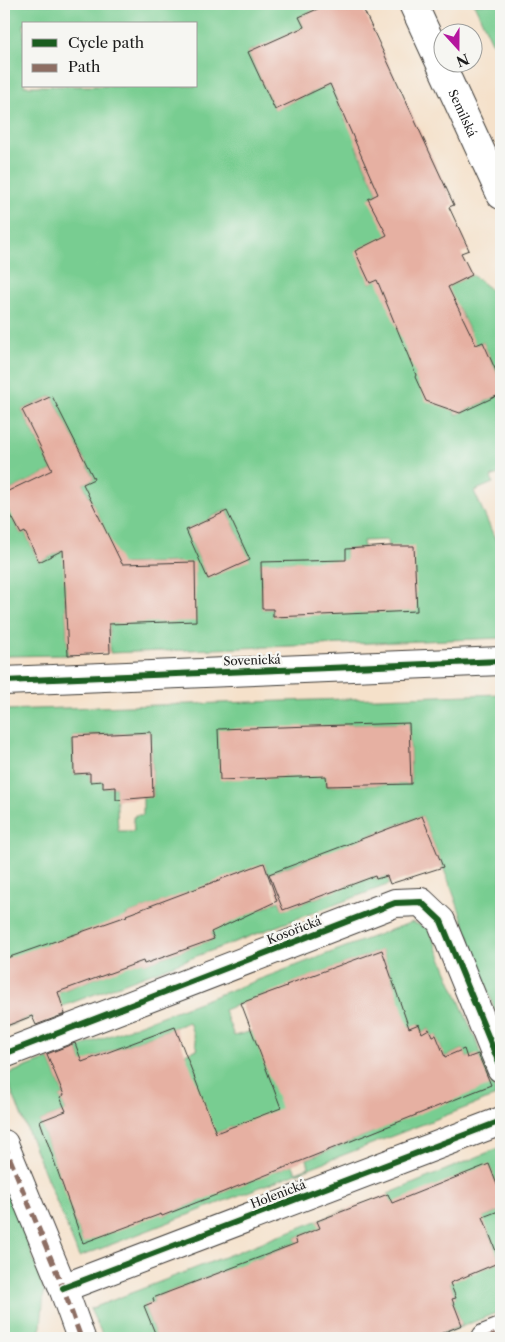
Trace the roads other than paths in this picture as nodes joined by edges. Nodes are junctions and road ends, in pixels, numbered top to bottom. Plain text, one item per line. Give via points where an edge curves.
1 (413, 4) edge
2 (501, 195) edge
3 (501, 661) edge
4 (4, 681) edge
5 (4, 1054) edge
6 (501, 1068) edge
7 (501, 1121) edge
8 (4, 1144) edge
9 (63, 1288) junction
10 (501, 1332) edge
11 (81, 1338) edge
12 (486, 1338) edge

1 - 2 street, Semilská
3 - 4 street, Sovenická
5 - 6 street, Kosořická via 395,903 421,902 441,921
7 - 9 street, Holenická
8 - 9 street
9 - 11 street
10 - 12 street

